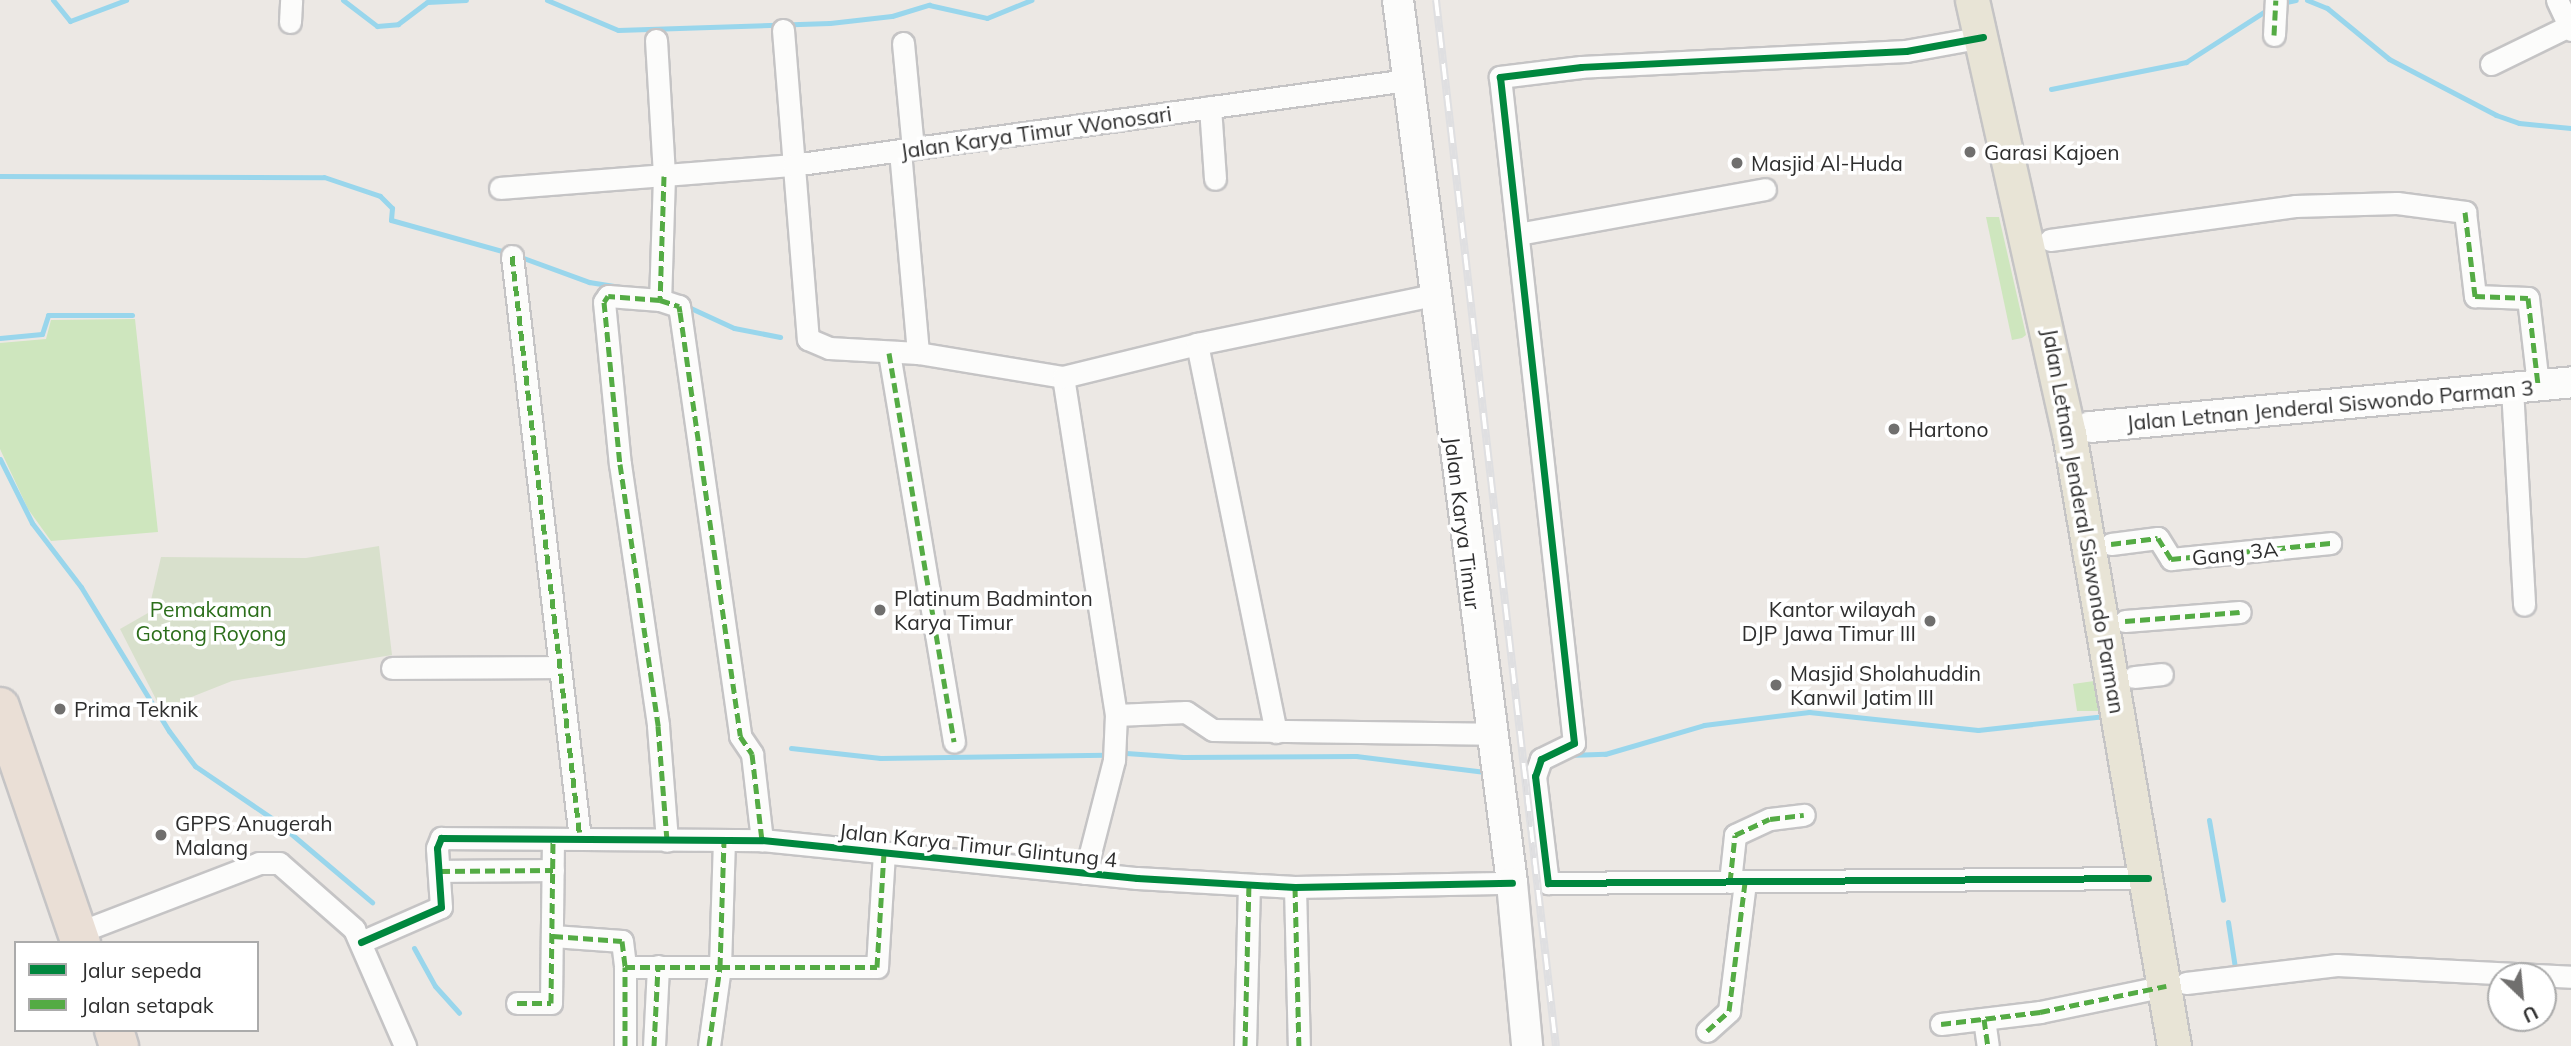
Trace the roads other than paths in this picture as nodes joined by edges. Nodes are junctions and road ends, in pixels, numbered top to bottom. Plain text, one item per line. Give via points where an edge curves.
1 (1398, 0) edge
2 (1972, 0) edge
3 (1993, 0) edge
4 (2557, 0) edge
5 (2570, 28) edge
6 (783, 30) dead end
7 (1983, 37) junction
8 (656, 40) dead end
9 (903, 43) dead end
10 (2491, 64) dead end
11 (1408, 80) junction
12 (1210, 107) junction
13 (906, 150) junction
14 (793, 164) junction
15 (664, 176) junction
16 (1215, 179) dead end
17 (500, 188) dead end
18 (1765, 189) dead end
19 (1518, 234) junction
20 (2050, 240) junction
21 (512, 256) dead end
22 (1434, 295) junction
23 (660, 300) junction
24 (1197, 344) junction
25 (889, 353) junction
26 (918, 353) junction
27 (1063, 377) junction
28 (2571, 383) edge
29 (2525, 386) junction
30 (2090, 427) junction
31 (2330, 543) dead end
32 (2111, 544) junction
33 (2524, 604) dead end
34 (2240, 611) dead end
35 (2125, 621) junction
36 (560, 667) junction
37 (392, 668) dead end
38 (0, 707) edge
39 (1116, 715) junction
40 (1276, 732) junction
41 (1490, 734) junction
42 (954, 742) dead end
43 (1804, 816) dead end
44 (580, 838) junction
45 (553, 839) junction
46 (724, 840) junction
47 (762, 840) junction
48 (667, 841) junction
49 (884, 854) junction
50 (553, 870) junction
51 (440, 871) junction
52 (1085, 873) junction
53 (2148, 878) junction
54 (1738, 882) junction
55 (1512, 883) junction
56 (1249, 885) junction
57 (1295, 887) junction
58 (553, 936) junction
59 (79, 938) edge
60 (361, 942) junction
61 (658, 966) junction
62 (625, 967) junction
63 (720, 967) junction
64 (2571, 977) edge
65 (2176, 984) junction
66 (517, 1003) dead end
67 (1984, 1019) junction
68 (1941, 1024) dead end
69 (1707, 1031) dead end
70 (405, 1046) edge
71 (625, 1046) edge
72 (654, 1046) edge
73 (709, 1046) edge
74 (1245, 1046) edge
75 (1299, 1046) edge
76 (1528, 1046) edge
77 (1988, 1046) edge
78 (2174, 1046) edge
79 (2193, 1046) edge

1 - 11 street, Jalan Karya Timur
2 - 7 main road, Jalan Letnan Jenderal Siswondo Parman
3 - 20 main road, Jalan Letnan Jenderal Siswondo Parman
4 - 5 street
5 - 10 street
6 - 14 street
7 - 19 street via 1906,51 1508,73 1498,84
7 - 53 main road, Jalan Letnan Jenderal Siswondo Parman via 2067,422
8 - 15 street
9 - 13 street
11 - 12 street, Jalan Karya Timur Wonosari
11 - 22 street, Jalan Karya Timur
12 - 13 street, Jalan Karya Timur Wonosari
12 - 16 street
13 - 14 street, Jalan Karya Timur Wonosari
13 - 26 street
14 - 15 street, Jalan Karya Timur Wonosari
14 - 25 street via 808,339 828,348
15 - 17 street, Jalan Karya Timur Wonosari
15 - 23 street
18 - 19 street
19 - 54 street via 1574,743 1538,768 1548,883
20 - 29 street via 2295,206 2397,203 2465,212 2475,296 2528,298
20 - 30 main road, Jalan Letnan Jenderal Siswondo Parman
21 - 36 street
22 - 24 street
22 - 41 street, Jalan Karya Timur
23 - 47 street via 679,306 740,736 752,754
23 - 48 street via 608,296 604,302 620,464 658,726
24 - 27 street
24 - 40 street
25 - 26 street
25 - 42 street
26 - 27 street
27 - 39 street
28 - 29 street, Jalan Letnan Jenderal Siswondo Parman 3
29 - 30 street, Jalan Letnan Jenderal Siswondo Parman 3
29 - 33 street
30 - 32 main road, Jalan Letnan Jenderal Siswondo Parman
31 - 32 street, Gang 3A via 2171,559 2158,538
32 - 35 main road, Jalan Letnan Jenderal Siswondo Parman
34 - 35 street
35 - 65 main road, Jalan Letnan Jenderal Siswondo Parman via 2148,675
36 - 37 street
36 - 44 street
38 - 59 highway
39 - 40 street via 1169,710 1186,712 1213,730
39 - 52 street via 1114,760
40 - 41 street
41 - 55 street, Jalan Karya Timur
43 - 54 street via 1770,819 1735,835
44 - 45 street, Jalan Karya Timur Glintung 4
44 - 48 street, Jalan Karya Timur Glintung 4
45 - 50 street
45 - 51 street, Jalan Karya Timur Glintung 4 via 441,838 437,844
46 - 47 street, Jalan Karya Timur Glintung 4
46 - 48 street, Jalan Karya Timur Glintung 4
46 - 63 street
47 - 49 street, Jalan Karya Timur Glintung 4
49 - 52 street, Jalan Karya Timur Glintung 4
49 - 63 street via 880,953 873,970
50 - 51 street
50 - 58 street
51 - 60 street via 441,908
52 - 56 street, Jalan Karya Timur Glintung 4
53 - 54 street
53 - 65 main road, Jalan Letnan Jenderal Siswondo Parman
54 - 69 street via 1729,1011
55 - 57 street, Jalan Karya Timur Glintung 4
55 - 76 street, Jalan Karya Timur
56 - 57 street, Jalan Karya Timur Glintung 4
56 - 74 street
57 - 75 street
58 - 62 street via 622,941
58 - 66 street via 551,1003
59 - 60 street via 270,862 290,869 354,929
60 - 70 street
61 - 62 street
61 - 63 street
61 - 72 street
62 - 71 street
63 - 73 street
64 - 65 street via 2337,965
65 - 67 street
65 - 78 main road, Jalan Letnan Jenderal Siswondo Parman
65 - 79 main road, Jalan Letnan Jenderal Siswondo Parman
67 - 68 street
67 - 77 street

